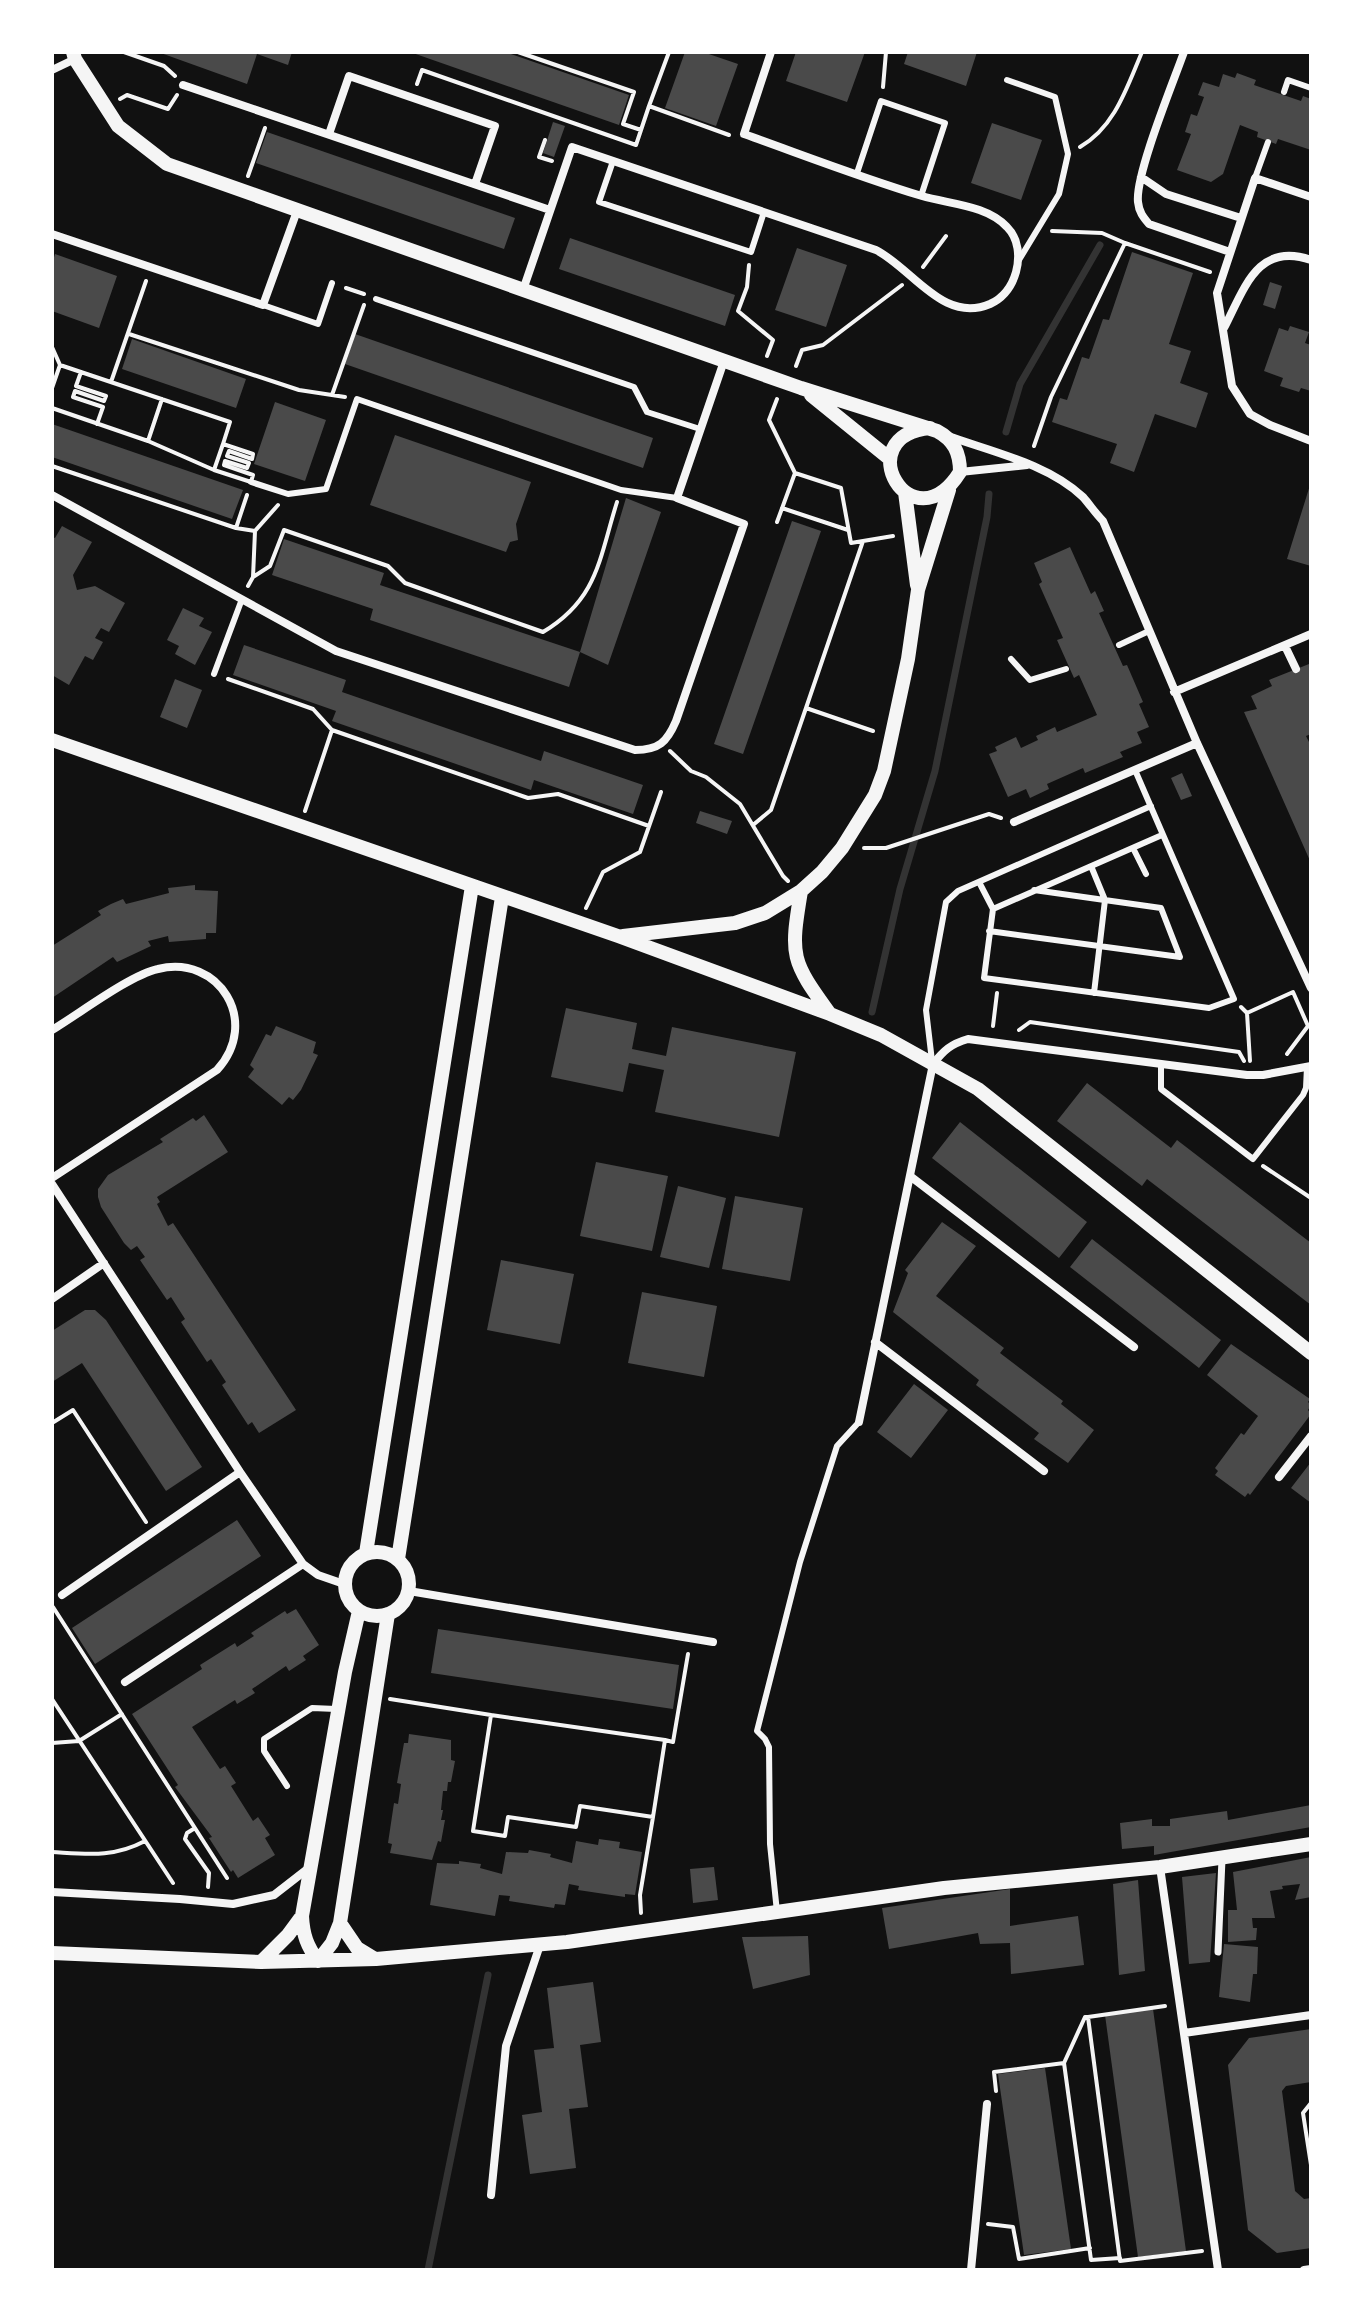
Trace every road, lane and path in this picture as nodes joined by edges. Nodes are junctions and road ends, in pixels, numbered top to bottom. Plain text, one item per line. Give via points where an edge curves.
1 (124, 52) edge
2 (518, 52) edge
3 (669, 52) edge
4 (771, 52) edge
5 (886, 52) edge
6 (1142, 52) edge
7 (1184, 52) edge
8 (74, 56) edge
9 (52, 70) edge
10 (1007, 80) dead end
11 (183, 85) junction
12 (1311, 88) edge
13 (1284, 92) dead end
14 (412, 98) junction
15 (881, 101) junction
16 (649, 106) junction
17 (105, 107) junction
18 (269, 114) junction
19 (641, 130) junction
20 (329, 134) junction
21 (729, 135) dead end
22 (545, 140) dead end
23 (1268, 142) dead end
24 (1068, 154) junction
25 (613, 161) junction
26 (555, 162) dead end
27 (250, 173) dead end
28 (857, 173) junction
29 (1141, 177) junction
30 (1255, 178) junction
31 (475, 184) junction
32 (921, 196) junction
33 (1311, 197) edge
34 (550, 210) junction
35 (297, 211) junction
36 (764, 212) junction
37 (1241, 218) junction
38 (1037, 229) junction
39 (52, 234) edge
40 (946, 236) dead end
41 (1125, 243) junction
42 (751, 252) junction
43 (1230, 252) junction
44 (1019, 260) junction
45 (1311, 260) edge
46 (151, 267) junction
47 (921, 269) dead end
48 (1222, 276) junction
49 (332, 283) joint
50 (904, 284) dead end
51 (523, 291) junction
52 (376, 299) dead end
53 (263, 305) junction
54 (1223, 329) junction
55 (129, 334) junction
56 (52, 347) edge
57 (767, 356) dead end
58 (724, 361) junction
59 (60, 365) junction
60 (796, 366) dead end
61 (81, 372) junction
62 (783, 381) junction
63 (111, 383) junction
64 (52, 388) edge
65 (801, 388) junction
66 (332, 395) junction
67 (162, 399) junction
68 (357, 399) junction
69 (52, 408) edge
70 (97, 424) junction
71 (700, 429) junction
72 (936, 431) junction
73 (148, 441) junction
74 (1311, 441) edge
75 (223, 444) junction
76 (1034, 446) dead end
77 (890, 459) junction
78 (1029, 465) junction
79 (52, 466) edge
80 (214, 470) junction
81 (960, 472) junction
82 (795, 473) junction
83 (231, 475) dead end
84 (251, 482) junction
85 (621, 490) junction
86 (949, 490) junction
87 (905, 492) junction
88 (288, 494) junction
89 (52, 495) edge
90 (677, 498) junction
91 (782, 508) junction
92 (777, 522) dead end
93 (236, 528) junction
94 (849, 530) junction
95 (255, 531) junction
96 (899, 535) dead end
97 (863, 541) junction
98 (918, 590) junction
99 (242, 599) junction
100 (1149, 631) junction
101 (1311, 634) edge
102 (1119, 645) dead end
103 (1285, 646) junction
104 (1011, 659) dead end
105 (1066, 669) dead end
106 (1296, 669) dead end
107 (214, 674) joint
108 (1174, 692) junction
109 (806, 708) junction
110 (332, 730) junction
111 (873, 731) dead end
112 (52, 740) edge
113 (1197, 743) junction
114 (663, 744) junction
115 (1135, 770) junction
116 (661, 792) dead end
117 (1151, 806) junction
118 (305, 811) dead end
119 (1014, 822) joint
120 (753, 825) junction
121 (649, 826) junction
122 (1162, 835) junction
123 (842, 848) junction
124 (1133, 848) junction
125 (1091, 866) junction
126 (1146, 874) dead end
127 (783, 876) dead end
128 (979, 882) junction
129 (472, 886) junction
130 (1034, 890) junction
131 (801, 891) junction
132 (502, 897) junction
133 (1105, 900) junction
134 (586, 908) dead end
135 (993, 909) junction
136 (989, 931) junction
137 (618, 936) junction
138 (1100, 947) junction
139 (998, 980) junction
140 (1311, 988) edge
141 (1094, 993) junction
142 (1234, 999) junction
143 (1247, 1013) junction
144 (830, 1014) junction
145 (1308, 1020) edge
146 (52, 1030) edge
147 (1282, 1056) dead end
148 (1250, 1061) junction
149 (1262, 1061) dead end
150 (933, 1064) junction
151 (1161, 1065) junction
152 (1309, 1066) edge
153 (1253, 1159) junction
154 (910, 1176) junction
155 (52, 1181) edge
156 (1311, 1198) edge
157 (104, 1263) junction
158 (52, 1299) edge
159 (875, 1342) junction
160 (1134, 1347) dead end
161 (1311, 1353) edge
162 (859, 1422) joint
163 (52, 1423) edge
164 (1311, 1436) edge
165 (1044, 1471) dead end
166 (240, 1472) junction
167 (1279, 1477) dead end
168 (153, 1532) junction
169 (366, 1553) junction
170 (398, 1559) junction
171 (303, 1564) junction
172 (344, 1584) junction
173 (409, 1591) junction
174 (62, 1595) dead end
175 (52, 1605) edge
176 (359, 1611) junction
177 (388, 1614) junction
178 (690, 1638) junction
179 (713, 1642) dead end
180 (125, 1682) dead end
181 (375, 1697) junction
182 (52, 1699) edge
183 (339, 1709) junction
184 (122, 1714) junction
185 (491, 1715) junction
186 (665, 1740) junction
187 (79, 1741) junction
188 (52, 1743) edge
189 (287, 1786) dead end
190 (653, 1817) junction
191 (195, 1828) junction
192 (145, 1841) junction
193 (1311, 1844) edge
194 (52, 1852) edge
195 (1222, 1859) junction
196 (311, 1867) junction
197 (1160, 1867) junction
198 (227, 1878) dead end
199 (184, 1884) dead end
200 (196, 1885) dead end
201 (52, 1892) edge
202 (777, 1912) junction
203 (302, 1916) junction
204 (340, 1923) junction
205 (642, 1932) junction
206 (540, 1945) junction
207 (1218, 1952) dead end
208 (52, 1953) edge
209 (376, 1959) junction
210 (318, 1961) junction
211 (261, 1962) junction
212 (1180, 2004) junction
213 (1311, 2015) edge
214 (1088, 2017) junction
215 (1184, 2033) junction
216 (1064, 2063) junction
217 (1311, 2103) edge
218 (987, 2104) joint
219 (1311, 2165) edge
220 (491, 2195) dead end
221 (975, 2222) junction
222 (1090, 2248) junction
223 (1215, 2250) junction
224 (1120, 2258) junction
225 (1311, 2269) edge
226 (971, 2270) edge
227 (1218, 2270) edge
228 (1304, 2270) edge

1 - 11 path via 164,66
2 - 19 path via 634,92 623,124
3 - 16 path
4 - 28 street via 744,134
5 - 15 path
6 - 24 path via 1111,118 1092,140
7 - 29 street
8 - 9 street
8 - 17 street
10 - 24 lane via 1055,97
11 - 17 path via 168,109 127,95
11 - 18 street
12 - 13 lane via 1288,80
14 - 19 path via 422,70 636,145
14 - 20 street via 349,76
14 - 31 street via 495,126
15 - 28 lane
15 - 32 lane via 945,123
16 - 19 path
16 - 21 path
17 - 35 street via 118,126 167,164
18 - 20 street
18 - 27 path
20 - 31 street
22 - 26 path via 539,157
23 - 30 lane
24 - 38 lane via 1059,194
25 - 34 street via 572,147
25 - 36 street
25 - 42 lane via 599,202
28 - 32 street
29 - 37 street via 1166,194
29 - 43 street via 1138,204 1149,224
30 - 33 street
30 - 37 street
31 - 34 street
32 - 44 street via 996,218 1009,228
34 - 51 street
35 - 51 street
35 - 53 street
36 - 42 lane
36 - 44 street via 876,250 939,299 966,310 996,301 1007,291
37 - 43 street
38 - 41 path via 1102,233
38 - 44 lane
39 - 46 street
40 - 47 path
41 - 48 path
41 - 76 path via 1051,397
42 - 57 path via 738,311 773,340
43 - 48 street
45 - 54 street via 1282,256 1260,266
46 - 53 street
46 - 55 path
48 - 54 street via 1217,298
49 - 53 lane via 318,324
49 - 66 path via 367,296
50 - 60 path via 823,345 802,350
51 - 58 street
52 - 71 lane via 634,387 647,412
54 - 74 street via 1232,386 1241,404 1260,421
55 - 63 path
55 - 66 path via 299,390
56 - 59 path
58 - 62 street
58 - 71 street
59 - 61 path
59 - 64 path
61 - 63 path
61 - 70 path via 76,386 106,396 104,401 75,391 73,397 103,407
62 - 65 street
62 - 82 path via 769,420
63 - 67 path
65 - 72 street
65 - 77 street
66 - 68 path
67 - 73 path
67 - 75 path via 230,422
68 - 85 lane
68 - 88 lane via 326,489
69 - 70 path
70 - 73 path
71 - 90 street
72 - 77 street via 915,430 901,438
72 - 78 street
72 - 81 street via 956,448
73 - 80 path
75 - 80 path
75 - 84 path via 253,454 252,459 229,451 227,456 249,463 247,468 225,461 224,465 253,475
77 - 87 street via 890,472
78 - 81 street
78 - 100 street via 1083,497 1103,521
79 - 93 path
80 - 83 path
81 - 86 street
82 - 91 path
82 - 94 path via 841,488
84 - 88 lane
84 - 93 path
85 - 90 lane
85 - 95 path via 589,589 575,609 543,632 405,583 388,566 284,530 270,566 253,577
86 - 87 street via 928,499
86 - 98 street
87 - 98 street
88 - 95 path
89 - 99 street
90 - 114 street via 744,524 676,721
91 - 92 path
91 - 94 path
93 - 95 path
94 - 97 path via 851,543
96 - 97 path
97 - 109 path
98 - 123 street via 884,771 863,818
99 - 107 lane
99 - 114 street via 336,651 635,750
100 - 102 lane
100 - 108 street
101 - 103 street
103 - 106 street
103 - 108 street
104 - 105 lane via 1030,680
107 - 110 path via 313,709
108 - 113 street
109 - 111 path
109 - 120 path via 771,810
110 - 118 path
110 - 121 path via 528,798 558,794
112 - 129 street
113 - 115 street
113 - 140 street
114 - 120 path via 691,771 740,804
115 - 117 lane
115 - 119 street
116 - 121 path
117 - 122 lane
117 - 128 lane
119 - 123 path via 989,814 886,848
120 - 127 path
121 - 134 path via 640,852 603,872
122 - 124 lane
122 - 142 lane
123 - 131 street
124 - 125 lane
124 - 126 lane
125 - 130 lane
125 - 133 lane
128 - 135 lane
128 - 150 lane via 946,902 926,1010
129 - 132 street
129 - 169 street
130 - 133 lane
130 - 135 lane
131 - 137 street via 765,913 735,923
131 - 144 street via 795,957
132 - 137 street
132 - 170 street
133 - 138 lane
133 - 138 lane via 1161,908 1180,957
135 - 136 lane
136 - 138 lane
136 - 139 lane via 984,978
137 - 144 street
138 - 141 lane
139 - 141 lane
139 - 148 path via 993,1026 1021,1030 1030,1022 1239,1052
141 - 142 lane via 1209,1008
142 - 143 path
143 - 145 path via 1293,992
143 - 148 path
144 - 150 street
145 - 147 path via 1306,1031
146 - 155 street via 145,973 175,967 215,982 231,1002 236,1021 232,1048 217,1070
148 - 149 path
150 - 151 street via 953,1043 968,1039
150 - 154 street
150 - 161 street via 978,1089
151 - 152 street via 1263,1075
151 - 153 lane via 1161,1089
152 - 153 lane via 1303,1095
153 - 156 path
154 - 159 street
154 - 160 street
155 - 157 street
157 - 158 street
157 - 166 street
159 - 162 street
159 - 165 street
162 - 202 lane via 837,1446 800,1562 757,1731 769,1747
163 - 168 path via 73,1410
164 - 167 street
166 - 168 street
166 - 171 street
168 - 174 street
169 - 170 street
169 - 172 street via 350,1566
170 - 173 street via 406,1568
171 - 172 street
171 - 180 street
172 - 176 street
173 - 177 street
173 - 178 street
175 - 184 path
176 - 177 street
176 - 183 street
177 - 181 street
178 - 179 street
178 - 186 path via 673,1742
181 - 185 path
181 - 204 street
182 - 187 path
183 - 189 lane via 312,1708 264,1739 264,1751
183 - 196 street
184 - 187 path
184 - 191 path
185 - 186 path
185 - 190 path via 473,1831 505,1836 508,1817 576,1827 580,1806
186 - 190 path
187 - 188 path
187 - 192 path
190 - 205 path via 640,1895
191 - 198 path
191 - 200 path via 185,1839 209,1876 208,1887
192 - 194 path via 126,1851 102,1854
192 - 199 path via 172,1883
193 - 195 street
195 - 197 street
195 - 207 street
196 - 201 street via 274,1895 233,1904
196 - 203 street
197 - 202 street via 944,1888
197 - 212 street
202 - 205 street
203 - 210 street via 303,1933
203 - 211 street
204 - 209 street via 357,1948
204 - 210 street
205 - 206 street
206 - 209 street
206 - 220 street via 506,2046
208 - 211 street
209 - 210 street
210 - 211 street
212 - 214 path
212 - 215 street
213 - 215 street
214 - 216 path
214 - 224 path
215 - 223 street
216 - 218 path via 994,2072 997,2102
216 - 222 path
217 - 219 path via 1303,2113
218 - 221 street
221 - 222 path via 1013,2227 1019,2259
221 - 226 street
222 - 224 path via 1091,2260
223 - 224 path
223 - 227 street
225 - 228 street

